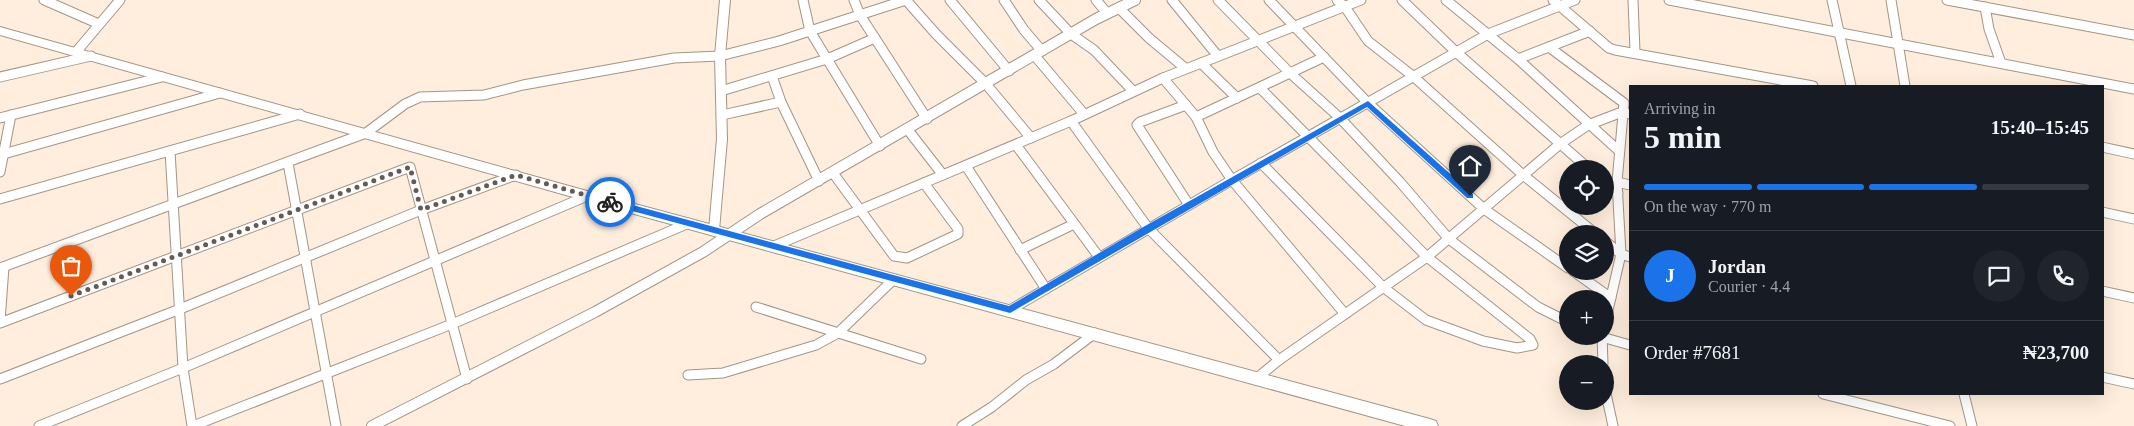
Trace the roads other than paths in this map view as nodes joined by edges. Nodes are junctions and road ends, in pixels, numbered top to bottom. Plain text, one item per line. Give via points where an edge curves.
1 (44, 0) edge
2 (120, 0) edge
3 (725, 0) edge
4 (803, 0) edge
5 (854, 0) edge
6 (906, 0) edge
7 (950, 0) edge
8 (1004, 0) edge
9 (1039, 0) edge
10 (1096, 0) edge
11 (1135, 0) edge
12 (1172, 0) edge
13 (1218, 0) edge
14 (1269, 0) edge
15 (1337, 0) edge
16 (1361, 0) edge
17 (1402, 0) edge
18 (1446, 0) edge
19 (1553, 0) edge
20 (1576, 0) edge
21 (1633, 0) edge
22 (1669, 0) edge
23 (1832, 0) edge
24 (1891, 0) edge
25 (1947, 0) edge
26 (1561, 6) junction
27 (1344, 7) junction
28 (1985, 7) junction
29 (1119, 8) junction
30 (1107, 13) junction
31 (860, 15) junction
32 (99, 24) junction
33 (1296, 27) junction
34 (0, 31) edge
35 (810, 31) junction
36 (1590, 31) junction
37 (1840, 33) junction
38 (1071, 34) junction
39 (1488, 34) junction
40 (2134, 35) edge
41 (875, 38) junction
42 (1257, 40) junction
43 (1898, 44) junction
44 (1549, 47) junction
45 (76, 52) junction
46 (1456, 52) junction
47 (1635, 52) junction
48 (1039, 54) junction
49 (1217, 55) junction
50 (91, 56) junction
51 (720, 56) junction
52 (1324, 57) junction
53 (828, 59) junction
54 (1518, 59) junction
55 (1201, 63) junction
56 (2001, 64) junction
57 (1185, 68) junction
58 (1009, 71) junction
59 (1290, 73) junction
60 (772, 76) junction
61 (0, 77) edge
62 (162, 77) junction
63 (1414, 77) junction
64 (1163, 78) junction
65 (986, 84) junction
66 (1808, 85) edge
67 (1851, 85) edge
68 (1905, 85) edge
69 (1260, 88) junction
70 (2134, 89) edge
71 (721, 91) junction
72 (1133, 91) junction
73 (220, 93) junction
74 (1237, 98) junction
75 (781, 102) junction
76 (1368, 103) junction
77 (1186, 105) junction
78 (1626, 113) edge
79 (300, 114) junction
80 (1084, 114) junction
81 (11, 115) junction
82 (722, 115) junction
83 (0, 118) edge
84 (1196, 118) junction
85 (1340, 118) junction
86 (927, 119) junction
87 (1071, 121) junction
88 (1588, 125) junction
89 (908, 130) junction
90 (366, 133) junction
91 (1307, 137) junction
92 (1031, 138) junction
93 (1560, 144) junction
94 (1016, 145) junction
95 (880, 146) junction
96 (2104, 147) edge
97 (170, 151) junction
98 (1619, 151) junction
99 (2134, 154) edge
100 (2, 155) edge
101 (1579, 160) edge
102 (288, 163) junction
103 (1261, 163) junction
104 (966, 166) junction
105 (0, 172) edge
106 (833, 173) junction
107 (1522, 174) junction
108 (516, 175) junction
109 (943, 175) junction
110 (1232, 180) junction
111 (819, 181) junction
112 (1616, 182) junction
113 (924, 183) junction
114 (1629, 185) edge
115 (1614, 190) edge
116 (1618, 193) junction
117 (587, 196) junction
118 (0, 199) edge
119 (1190, 205) junction
120 (174, 206) junction
121 (1484, 209) junction
122 (297, 210) junction
123 (421, 210) junction
124 (860, 210) junction
125 (2104, 212) edge
126 (2134, 219) edge
127 (688, 223) junction
128 (1074, 224) junction
129 (1585, 225) edge
130 (1148, 228) junction
131 (714, 230) junction
132 (731, 234) junction
133 (1449, 239) junction
134 (774, 246) junction
135 (1614, 248) edge
136 (1020, 250) junction
137 (177, 256) junction
138 (1625, 256) edge
139 (1099, 257) junction
140 (1426, 257) junction
141 (305, 259) junction
142 (435, 262) junction
143 (1559, 262) edge
144 (2, 267) edge
145 (894, 279) junction
146 (1586, 280) edge
147 (1383, 287) junction
148 (1046, 289) junction
149 (1600, 290) edge
150 (1614, 290) edge
151 (2104, 291) edge
152 (2134, 298) edge
153 (756, 308) dead end
154 (180, 309) junction
155 (1010, 310) junction
156 (316, 311) junction
157 (1345, 314) junction
158 (1559, 318) edge
159 (0, 322) edge
160 (452, 324) junction
161 (838, 332) junction
162 (1094, 333) junction
163 (1614, 341) edge
164 (1629, 345) edge
165 (921, 359) dead end
166 (1279, 360) junction
167 (183, 368) junction
168 (325, 375) junction
169 (688, 375) dead end
170 (2104, 377) edge
171 (1257, 378) junction
172 (0, 379) edge
173 (467, 379) junction
174 (2134, 384) edge
175 (1827, 395) edge
176 (1964, 395) edge
177 (1610, 410) edge
178 (39, 426) edge
179 (192, 426) edge
180 (336, 426) edge
181 (372, 426) edge
182 (962, 426) edge
183 (1430, 426) edge
184 (1613, 426) edge
185 (1950, 426) edge
186 (1972, 426) edge

1 - 32 street
2 - 32 street
3 - 51 street
4 - 35 street
5 - 31 street
6 - 31 street
6 - 65 street
7 - 58 street
8 - 48 street
9 - 38 street
10 - 30 street
11 - 29 street
12 - 49 street
13 - 42 street
14 - 33 street
15 - 27 street
16 - 27 street
17 - 46 street
18 - 39 street
19 - 26 street
20 - 26 street
21 - 47 street
22 - 37 street
23 - 37 street
24 - 43 street
25 - 28 street
26 - 36 street
26 - 39 street
27 - 33 street
27 - 63 street via 1368,41
28 - 40 street
28 - 56 street
29 - 30 street
29 - 57 street
30 - 38 street
31 - 35 street
31 - 41 street
32 - 45 street
33 - 42 street
33 - 52 street
34 - 45 main road
35 - 51 street
35 - 53 street
36 - 44 street
36 - 47 street via 1609,48
37 - 43 street
37 - 67 street
38 - 48 street
38 - 72 street via 1094,50
39 - 46 street
39 - 54 street
41 - 53 street
41 - 86 street
42 - 49 street
42 - 59 street
43 - 56 street
43 - 68 street
44 - 54 street
44 - 78 street via 1624,103
45 - 50 main road
46 - 63 street
46 - 93 street
47 - 66 street
48 - 58 street
48 - 80 street
49 - 55 street
50 - 61 street
50 - 62 main road
51 - 71 street
51 - 90 street via 674,58 484,95 420,97
52 - 59 street
52 - 76 street
53 - 60 street
53 - 95 street
54 - 88 street
55 - 57 street
55 - 74 street
56 - 70 street
57 - 64 street
58 - 65 street
59 - 69 street
59 - 85 street
60 - 71 street
60 - 75 street
62 - 73 main road
62 - 81 street
63 - 76 street
63 - 107 street
64 - 72 street
64 - 77 street
65 - 86 street
65 - 92 street
69 - 74 street
69 - 91 street
71 - 82 street
72 - 80 street
73 - 79 main road
73 - 100 street
74 - 84 street
75 - 82 street
75 - 111 street
76 - 85 street
76 - 121 street
77 - 84 street
77 - 119 street via 1137,125
78 - 88 street
78 - 98 street
79 - 90 main road
79 - 97 street
80 - 87 street
81 - 83 street
81 - 100 street
82 - 131 street
84 - 110 street via 1215,156
85 - 91 street
85 - 133 street
86 - 89 street
87 - 92 street
87 - 130 street
88 - 93 street
88 - 98 street
89 - 95 street
89 - 109 street
90 - 102 street
90 - 108 main road
91 - 103 street
91 - 140 street
92 - 94 street
93 - 101 street
93 - 107 street
94 - 104 street
94 - 128 street
95 - 106 street
96 - 99 street
97 - 118 street
97 - 120 street
98 - 112 street
100 - 105 street
102 - 120 street
102 - 122 street
103 - 110 street
103 - 147 street
104 - 109 street
104 - 136 street
106 - 111 street
106 - 124 street
107 - 121 street
107 - 129 street
108 - 117 main road
108 - 123 street
109 - 113 street
110 - 119 street
110 - 157 street
111 - 132 street
112 - 114 street
112 - 116 street
113 - 124 street
113 - 124 street via 958,234 908,258 894,256
115 - 116 street
116 - 138 street
117 - 127 main road
117 - 142 street
119 - 130 street
120 - 137 street
120 - 144 street
121 - 133 street
121 - 143 street
122 - 123 street via 410,167
122 - 137 street
122 - 141 street
123 - 141 street
123 - 142 street
124 - 134 street
125 - 126 street
127 - 131 main road
127 - 160 street
128 - 136 street
128 - 139 street
130 - 139 street
130 - 166 street
131 - 132 main road
132 - 134 main road
132 - 173 street
133 - 140 street
133 - 158 street via 1538,307
134 - 145 main road
135 - 138 street
136 - 148 street
137 - 154 street
137 - 159 street
138 - 150 street
139 - 148 street
140 - 147 street
140 - 147 street via 1530,339 1533,345 1516,348 1483,341 1426,320
141 - 154 street
141 - 156 street
142 - 156 street
142 - 160 street
144 - 159 street
145 - 155 main road
145 - 161 street
146 - 149 street
147 - 157 street
148 - 155 street
151 - 152 street
153 - 161 street
154 - 167 street
154 - 172 street
155 - 162 main road
156 - 167 street
156 - 168 street
157 - 166 street
160 - 168 street
160 - 173 street
161 - 165 street
161 - 169 street via 816,345 723,373
162 - 171 main road
162 - 182 street
163 - 164 street
166 - 171 street
167 - 178 street
167 - 179 street
168 - 179 street
168 - 180 street
170 - 174 street
171 - 183 main road
173 - 181 street
175 - 185 street
176 - 186 street
177 - 184 street

